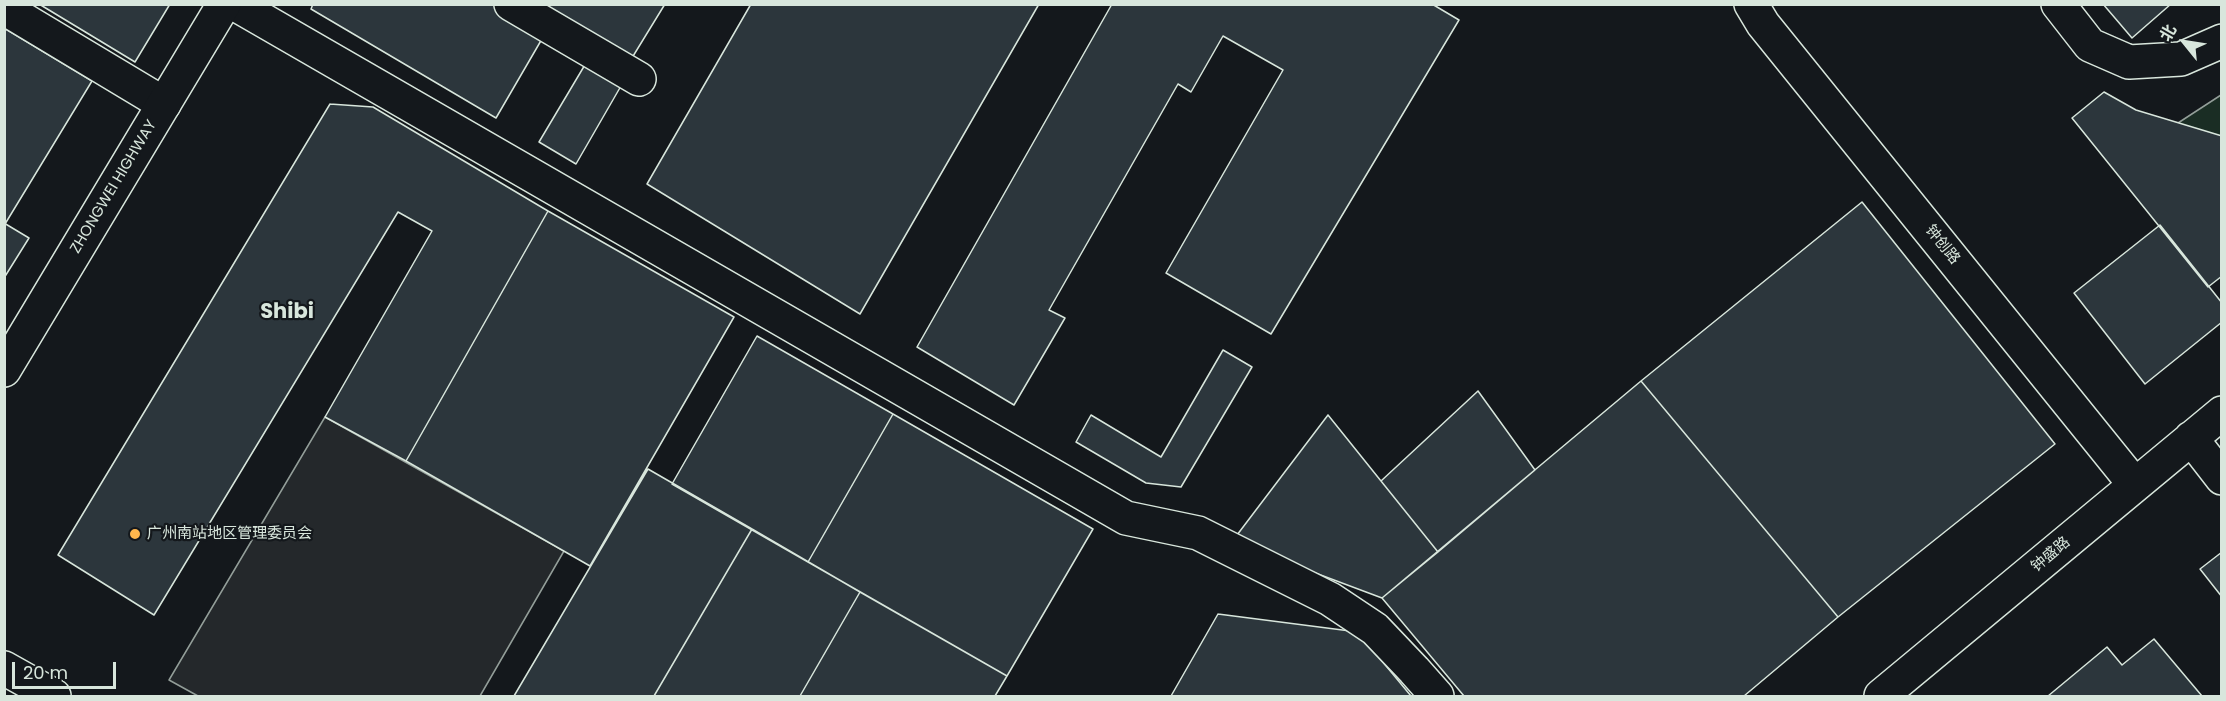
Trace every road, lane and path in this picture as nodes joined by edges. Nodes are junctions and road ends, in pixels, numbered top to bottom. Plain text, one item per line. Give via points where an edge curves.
1 (224, 4) edge
2 (235, 4) edge
3 (511, 4) edge
4 (1751, 4) edge
5 (2058, 4) edge
6 (4, 8) edge
7 (2222, 42) edge
8 (639, 79) dead end
9 (164, 104) junction
10 (4, 370) edge
11 (2222, 414) edge
12 (2192, 438) junction
13 (2222, 478) edge
14 (2135, 485) junction
15 (4, 668) edge
16 (54, 696) edge
17 (1437, 696) edge
18 (1881, 696) edge

1 - 9 street, ZHONGWEI HIGHWAY
2 - 17 street via 1126,518 1198,533 1330,599 1375,629
3 - 8 street
4 - 14 street, 钟创路 via 1763,24
5 - 7 street via 2090,45 2130,62 2181,59
6 - 9 street
9 - 10 street, ZHONGWEI HIGHWAY
11 - 12 street, 钟盛路
12 - 13 street
12 - 14 street, 钟盛路
14 - 18 street, 钟盛路
15 - 16 street

